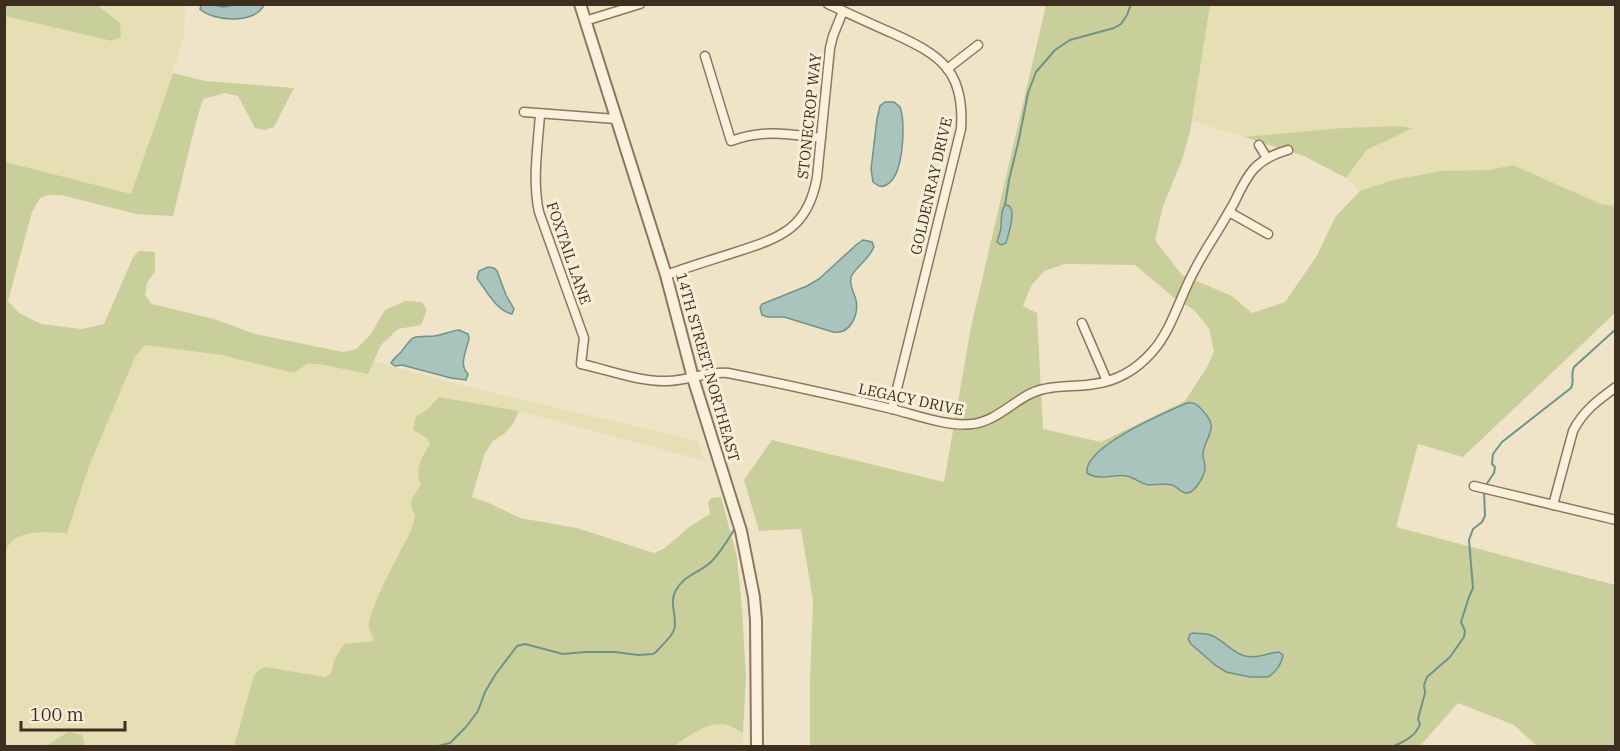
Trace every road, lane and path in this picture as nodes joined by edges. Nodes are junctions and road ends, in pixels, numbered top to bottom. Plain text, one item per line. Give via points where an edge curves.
1 (580, 4) edge
2 (640, 4) edge
3 (828, 4) edge
4 (843, 11) junction
5 (585, 21) junction
6 (978, 45) dead end
7 (705, 56) dead end
8 (947, 69) junction
9 (524, 112) dead end
10 (540, 114) junction
11 (616, 119) junction
12 (821, 138) junction
13 (1259, 145) dead end
14 (1288, 150) dead end
15 (1267, 158) junction
16 (1229, 212) junction
17 (1269, 234) dead end
18 (666, 274) junction
19 (1082, 323) dead end
20 (581, 364) joint
21 (693, 378) junction
22 (1107, 381) junction
23 (1616, 387) edge
24 (892, 409) junction
25 (1474, 486) dead end
26 (1553, 505) junction
27 (1616, 520) edge
28 (757, 747) edge

1 - 5 street, 14TH STREET NORTHEAST
2 - 5 street
3 - 4 street, GOLDENRAY DRIVE
4 - 8 street, GOLDENRAY DRIVE via 927,50
4 - 12 street, STONECROP WAY via 830,48
5 - 11 street, 14TH STREET NORTHEAST
6 - 8 street
7 - 12 street via 731,141 760,133
8 - 24 street, GOLDENRAY DRIVE via 960,95 961,129
9 - 10 street
10 - 11 street
10 - 20 street, FOXTAIL LANE via 537,201 584,338
11 - 18 street, 14TH STREET NORTHEAST
12 - 18 street, STONECROP WAY via 813,194 789,229 768,242
13 - 15 street
14 - 15 street, LEGACY DRIVE
15 - 16 street, LEGACY DRIVE via 1245,178
16 - 17 street
16 - 22 street, LEGACY DRIVE via 1156,348 1130,371
18 - 21 street, 14TH STREET NORTHEAST
19 - 22 street
20 - 21 street, LEGACY DRIVE via 652,380
21 - 24 street, LEGACY DRIVE via 711,372 728,373
21 - 28 street, 14TH STREET NORTHEAST via 741,531 754,597
22 - 24 street, LEGACY DRIVE via 1033,392 974,424 946,422
23 - 26 street via 1578,420
25 - 26 street
26 - 27 street

